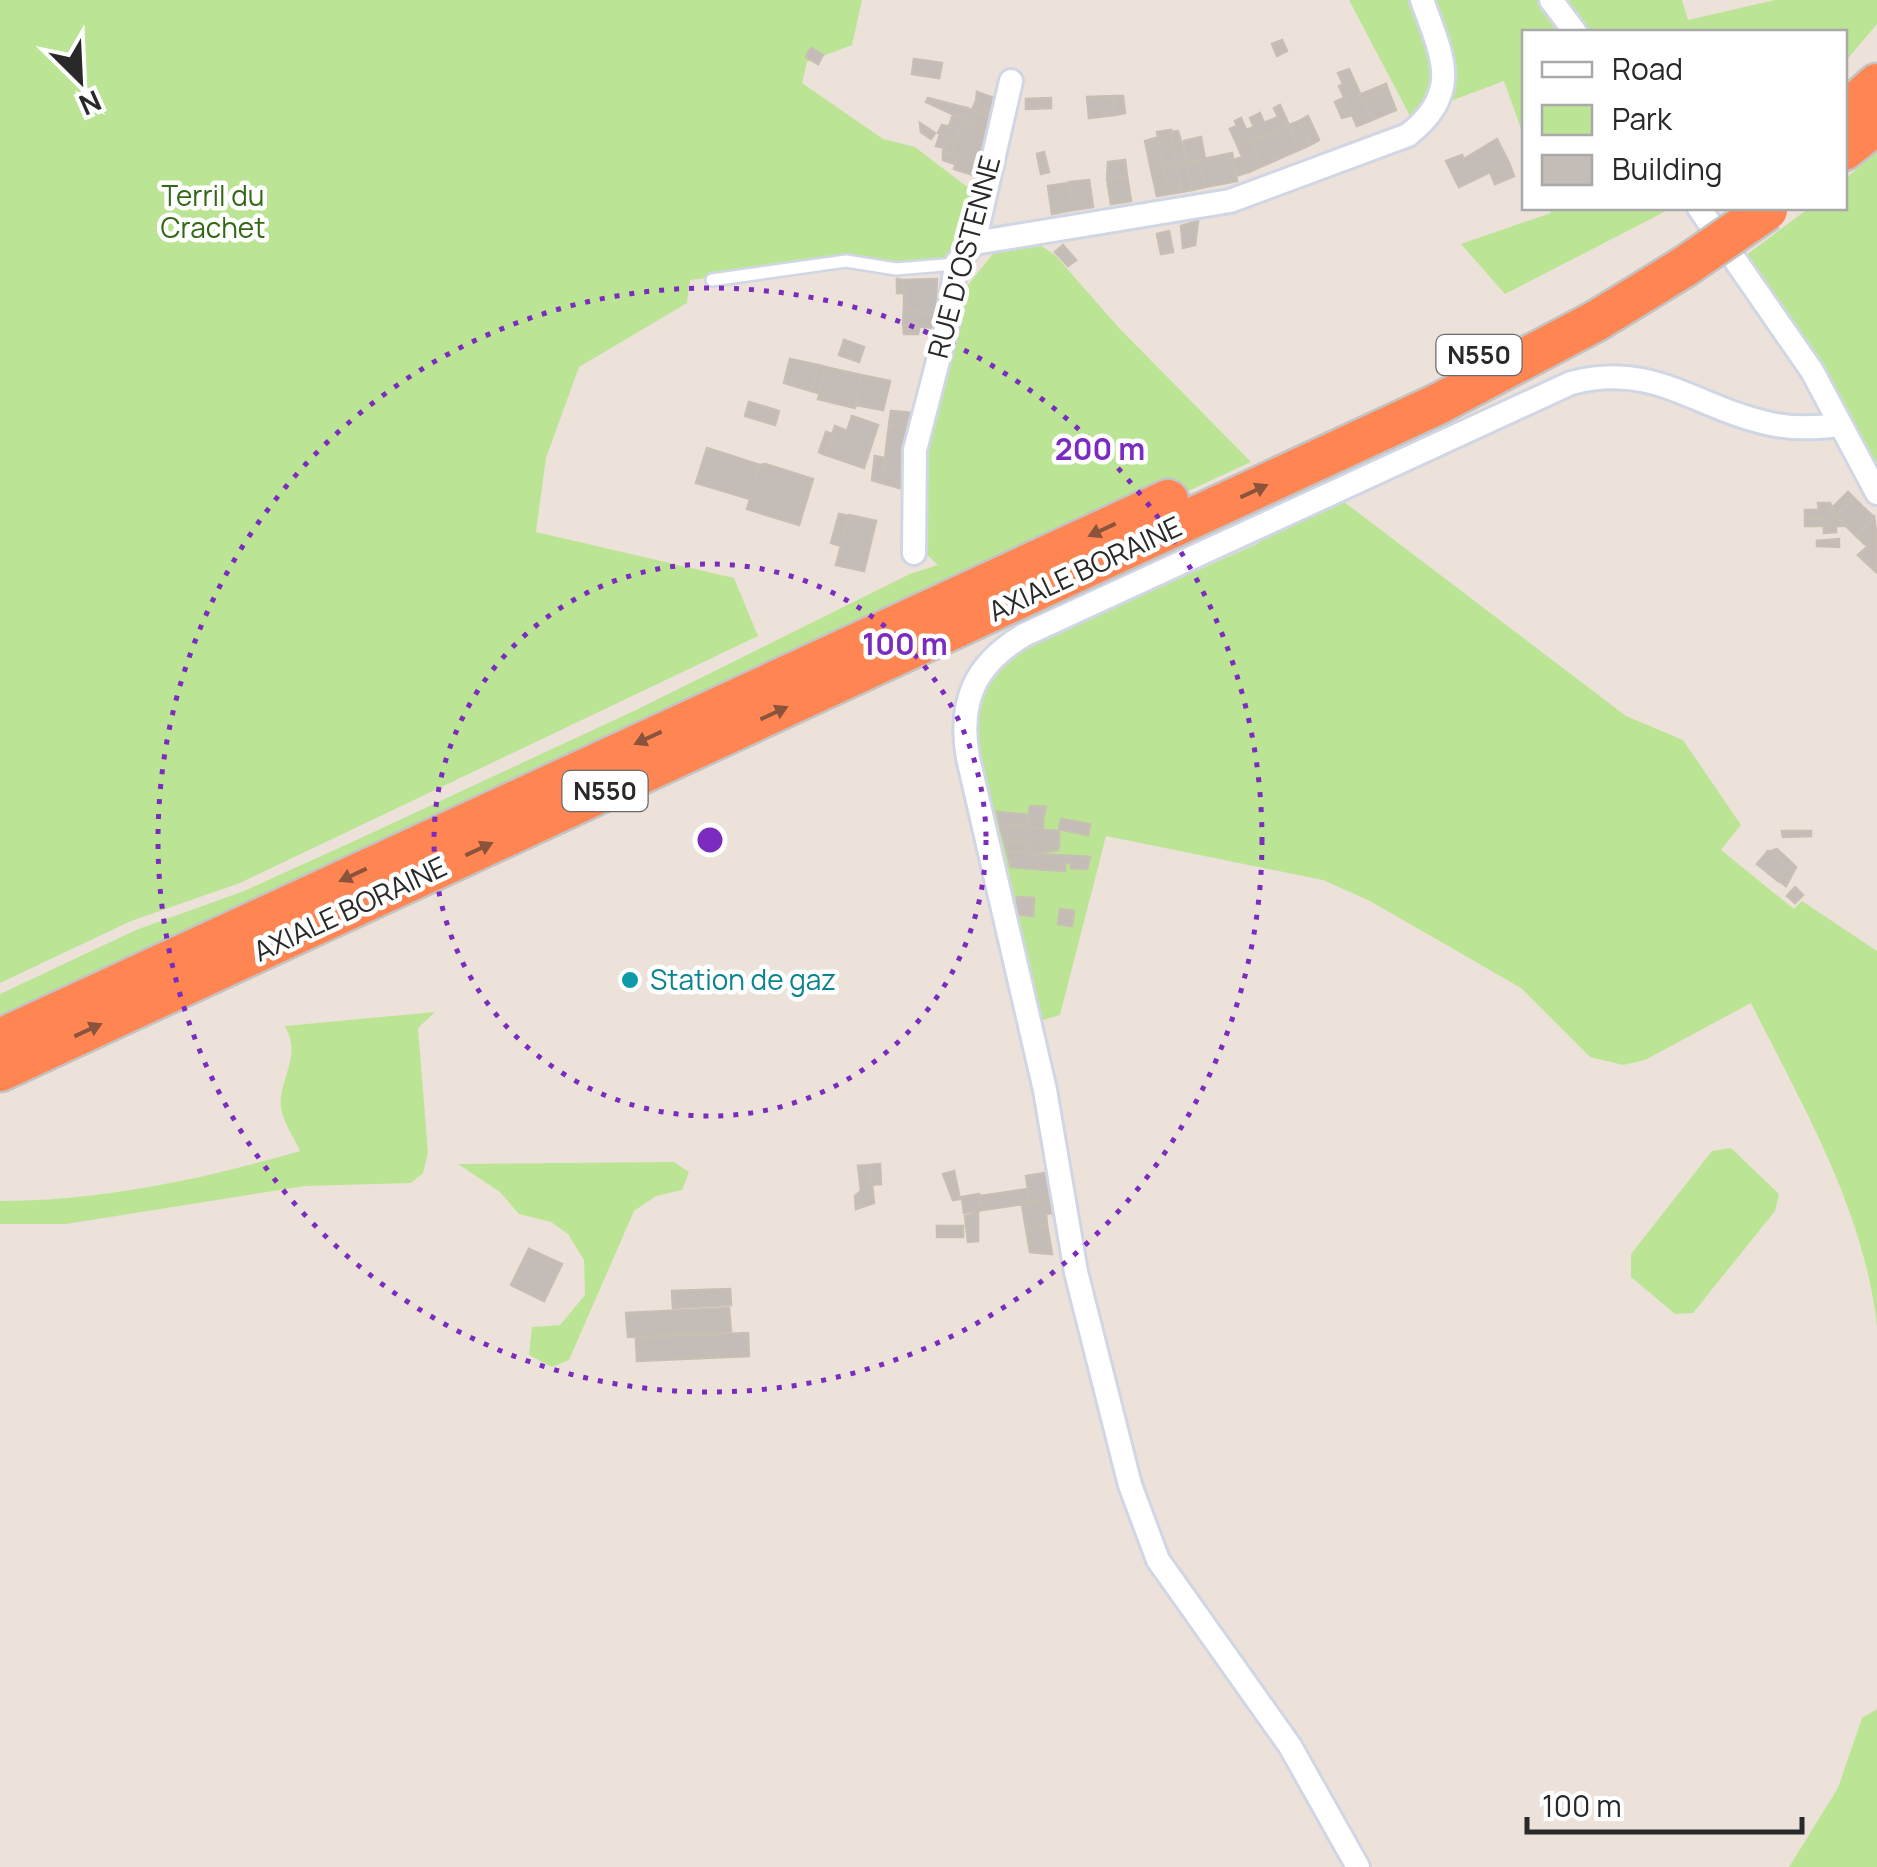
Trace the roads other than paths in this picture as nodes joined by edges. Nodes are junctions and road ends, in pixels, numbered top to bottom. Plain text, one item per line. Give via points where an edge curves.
1 (1422, 0) edge
2 (1552, 0) edge
3 (1573, 30) edge
4 (1011, 81) dead end
5 (1877, 84) edge
6 (1847, 110) edge
7 (1877, 124) edge
8 (1847, 148) edge
9 (1700, 210) edge
10 (1723, 210) edge
11 (1767, 210) edge
12 (974, 243) junction
13 (1678, 256) junction
14 (956, 264) junction
15 (712, 280) dead end
16 (1840, 426) junction
17 (1877, 493) edge
18 (1214, 512) junction
19 (914, 553) dead end
20 (0, 1039) edge
21 (0, 1070) edge
22 (1358, 1867) edge

1 - 12 street via 1445,80 1427,120 1408,135 1230,201
2 - 3 street
4 - 12 street, RUE D'OSTENNE
5 - 6 highway
7 - 8 highway
9 - 16 street via 1796,346
10 - 13 highway, AXIALE BORAINE / N550
11 - 13 highway, AXIALE BORAINE / N550, bridge
12 - 14 street, RUE D'OSTENNE
13 - 18 highway, AXIALE BORAINE / N550 via 1528,359 1288,460
14 - 15 lane via 896,269 846,261
14 - 19 street, RUE D'OSTENNE via 954,298 915,450
16 - 17 street
16 - 18 street via 1769,424 1666,383 1599,376 1332,492
18 -> 20 highway, AXIALE BORAINE / N550
21 -> 18 highway, AXIALE BORAINE / N550
18 - 22 street via 986,662 973,682 963,730 1046,1090 1076,1272 1130,1485 1158,1560 1280,1730

